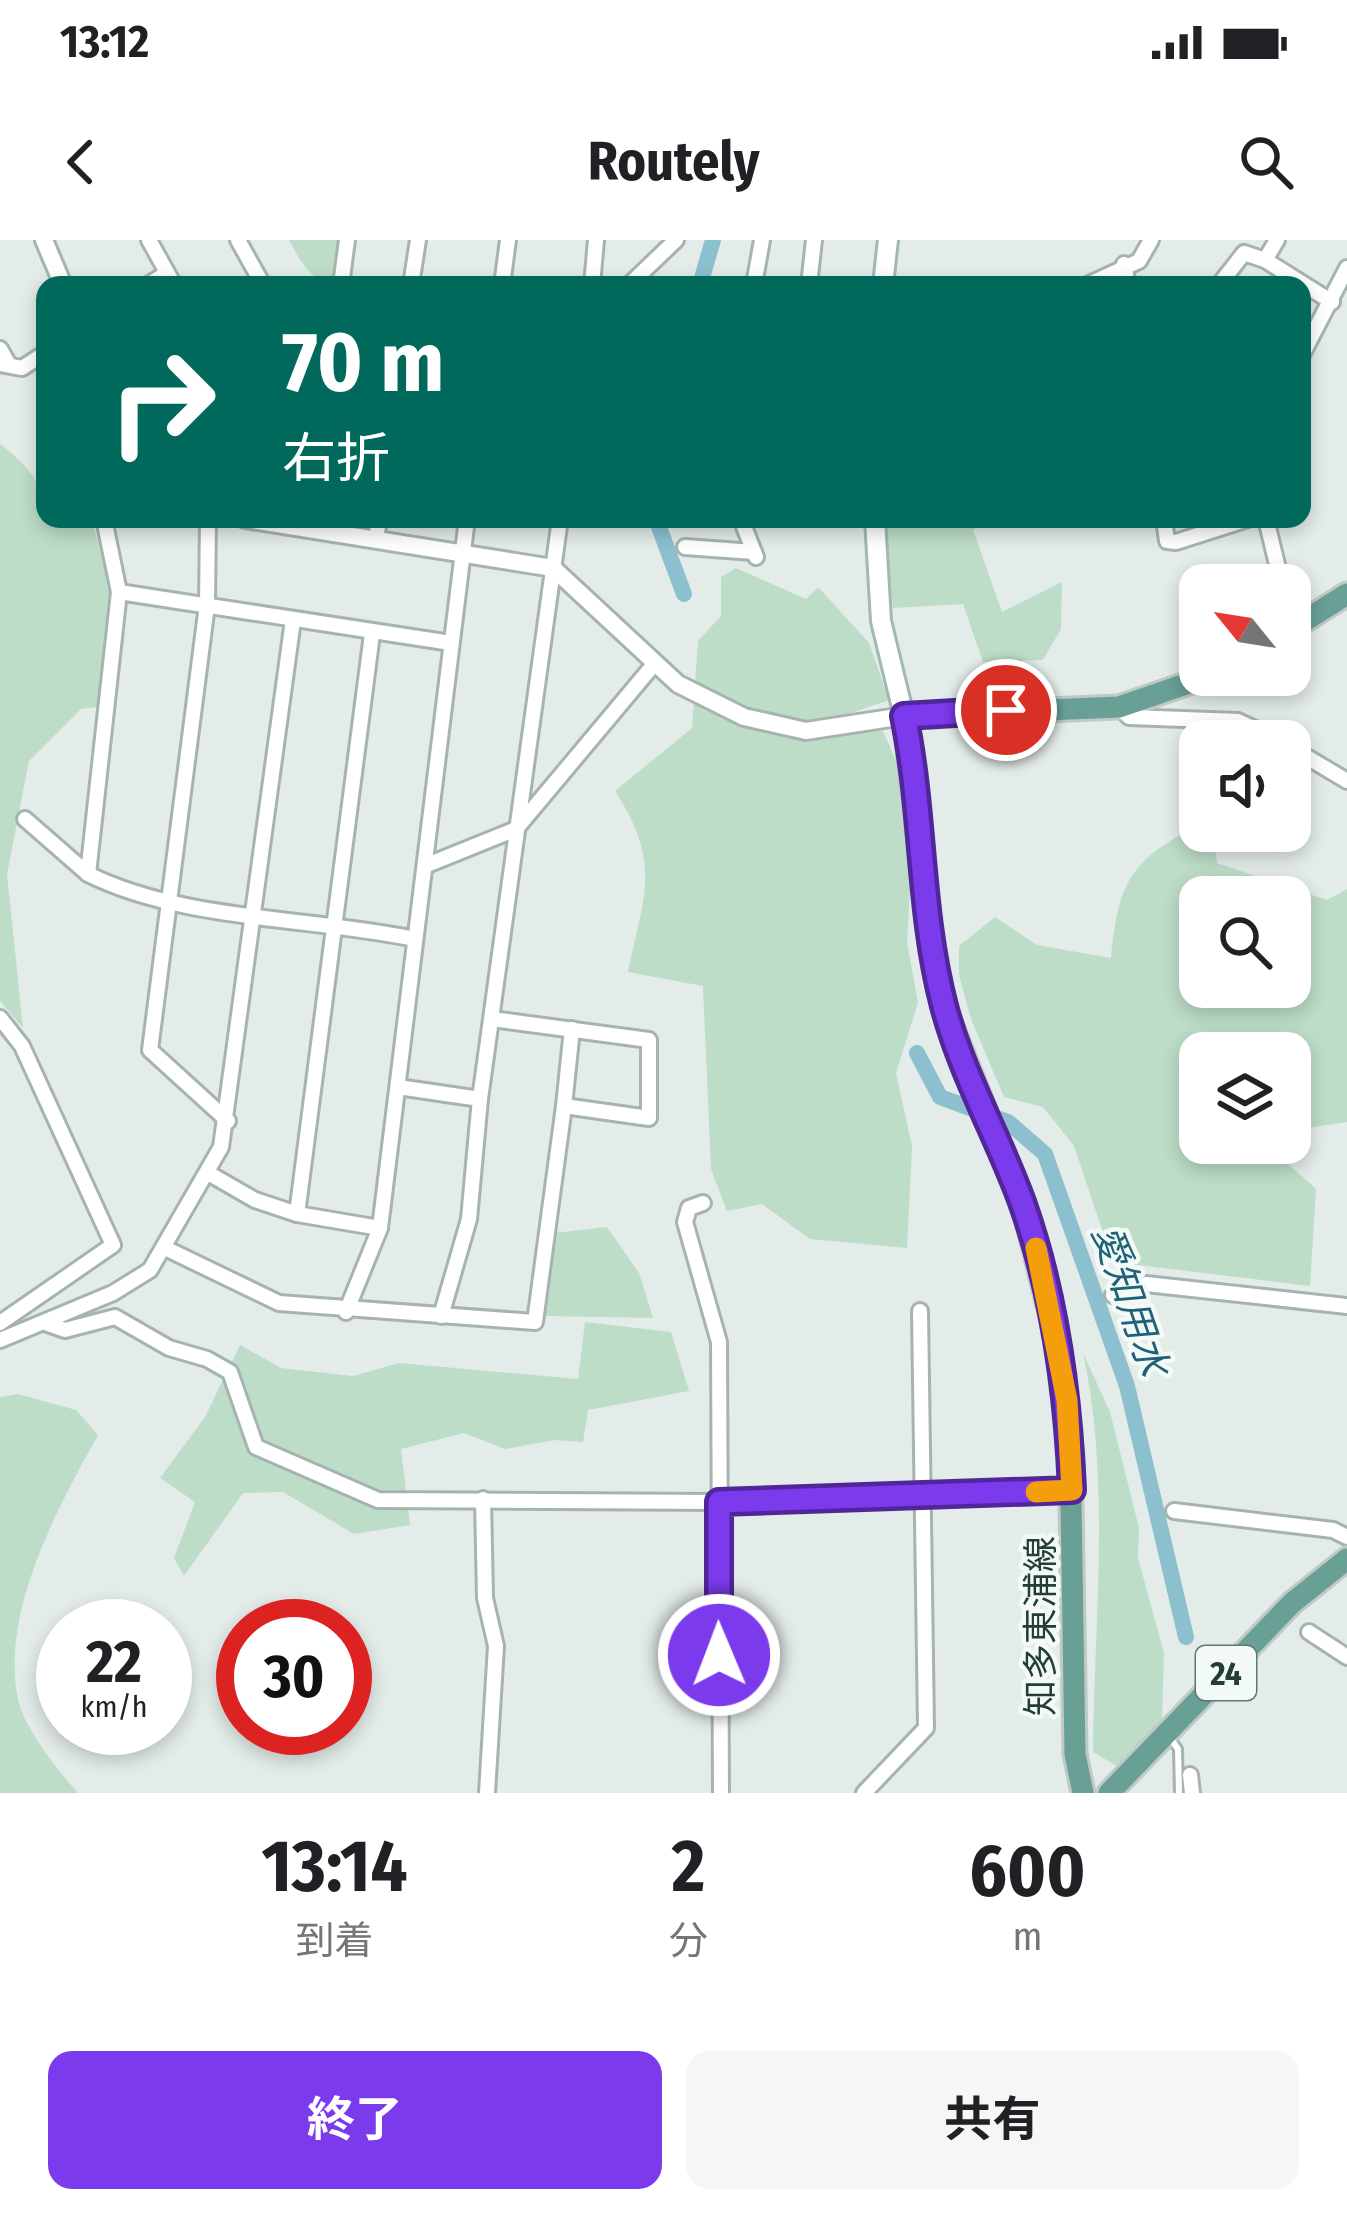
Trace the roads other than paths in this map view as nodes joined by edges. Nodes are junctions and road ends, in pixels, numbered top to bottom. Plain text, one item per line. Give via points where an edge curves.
1 (44, 240) edge
2 (149, 240) edge
3 (238, 240) edge
4 (347, 240) edge
5 (418, 240) edge
6 (508, 240) edge
7 (596, 240) edge
8 (676, 240) edge
9 (762, 240) edge
10 (814, 240) edge
11 (888, 240) edge
12 (1151, 240) edge
13 (1277, 240) edge
14 (1265, 260) junction
15 (1124, 264) junction
16 (1347, 268) edge
17 (59, 276) edge
18 (169, 276) edge
19 (258, 276) edge
20 (342, 276) edge
21 (413, 276) edge
22 (503, 276) edge
23 (593, 276) edge
24 (638, 276) edge
25 (756, 276) edge
26 (810, 276) edge
27 (884, 276) edge
28 (1103, 276) edge
29 (1126, 276) edge
30 (1226, 276) edge
31 (1283, 276) edge
32 (1311, 292) edge
33 (1332, 302) junction
34 (1311, 340) edge
35 (0, 349) edge
36 (36, 359) edge
37 (4, 364) edge
38 (106, 528) edge
39 (208, 528) edge
40 (318, 528) edge
41 (378, 528) edge
42 (466, 528) edge
43 (559, 528) edge
44 (744, 528) edge
45 (876, 528) edge
46 (1162, 528) edge
47 (1220, 528) edge
48 (1268, 528) edge
49 (376, 540) junction
50 (685, 547) dead end
51 (461, 557) junction
52 (1277, 564) edge
53 (553, 568) junction
54 (119, 592) junction
55 (1347, 594) edge
56 (207, 605) junction
57 (1311, 613) edge
58 (293, 620) junction
59 (372, 634) junction
60 (451, 643) junction
61 (655, 663) junction
62 (1179, 689) edge
63 (1119, 707) junction
64 (904, 716) junction
65 (1211, 720) edge
66 (1311, 760) edge
67 (1347, 781) edge
68 (25, 819) dead end
69 (516, 829) junction
70 (427, 865) junction
71 (88, 874) junction
72 (169, 902) junction
73 (254, 914) junction
74 (334, 922) junction
75 (415, 939) junction
76 (0, 1018) edge
77 (492, 1018) junction
78 (572, 1030) junction
79 (398, 1087) junction
80 (480, 1099) junction
81 (564, 1106) junction
82 (228, 1121) junction
83 (208, 1173) junction
84 (703, 1203) dead end
85 (297, 1214) junction
86 (380, 1228) junction
87 (165, 1248) junction
88 (1113, 1295) dead end
89 (1347, 1306) edge
90 (920, 1311) dead end
91 (346, 1312) junction
92 (441, 1316) junction
93 (45, 1322) junction
94 (0, 1323) edge
95 (0, 1340) edge
96 (1072, 1490) junction
97 (922, 1494) junction
98 (483, 1499) junction
99 (719, 1502) junction
100 (1174, 1511) dead end
101 (1347, 1537) edge
102 (1347, 1558) edge
103 (1310, 1632) dead end
104 (1347, 1657) edge
105 (1167, 1735) junction
106 (1190, 1775) dead end
107 (487, 1793) edge
108 (721, 1793) edge
109 (864, 1793) edge
110 (1083, 1793) edge
111 (1109, 1793) edge
112 (1179, 1793) edge
113 (1192, 1793) edge

1 - 17 street
2 - 18 street
3 - 19 street
4 - 20 street
5 - 21 street
6 - 22 street
7 - 23 street
8 - 24 street
9 - 25 street
10 - 26 street
11 - 27 main road
12 - 15 street via 1139,261
13 - 14 street
14 - 30 street via 1244,253
14 - 31 street
15 - 28 street
15 - 29 street
16 - 33 street
32 - 33 street
33 - 34 street
35 - 37 street
36 - 37 street via 22,368
38 - 54 street
39 - 56 street
40 - 49 street
41 - 49 street
42 - 51 street
43 - 53 street
44 - 50 street via 755,555
45 - 64 main road via 881,620
46 - 47 street via 1176,542
48 - 52 street
49 - 51 street
51 - 53 street
51 - 60 street
53 - 61 street
53 - 69 street
54 - 56 street
54 - 71 street
55 - 57 main road
56 - 58 street
56 - 72 street
58 - 59 street
58 - 73 street
59 - 60 street
59 - 74 street
60 - 70 street
61 - 64 street via 716,706 772,725 821,730
61 - 69 street
62 - 63 main road
63 - 64 main road
63 - 65 street via 1129,717
64 - 96 main road, 知多東浦線 via 933,960 953,1039 1045,1276 1067,1400
66 - 67 street
68 - 71 street
69 - 70 street
69 - 77 street
70 - 75 street
71 - 72 street
72 - 73 street
72 - 82 street via 150,1050
73 - 74 street
73 - 82 street
74 - 75 street
74 - 85 street
75 - 79 street
76 - 94 street via 22,1046 113,1244
77 - 78 street
77 - 80 street
78 - 81 street
78 - 81 street via 649,1040 649,1118
79 - 80 street
79 - 86 street
80 - 92 street via 469,1219
81 - 92 street via 536,1322
82 - 83 street
83 - 85 street
83 - 87 street
84 - 99 street via 689,1208 686,1222 719,1342
85 - 86 street
86 - 91 street
87 - 91 street via 279,1303
87 - 93 street via 137,1281
88 - 89 street via 1146,1284
90 - 97 street
91 - 92 street
93 - 95 street
93 - 98 street via 65,1330 115,1317 207,1359 234,1379 256,1447 378,1500
96 - 97 street
96 - 110 main road, 知多東浦線 via 1072,1694
97 - 99 street
97 - 109 street via 926,1728
98 - 99 street
98 - 107 street via 485,1598 496,1646
99 - 108 street
100 - 101 street
102 - 105 main road, 24 via 1292,1603
103 - 104 street
105 - 111 main road, 24
105 - 112 lane via 1178,1749
106 - 113 street

